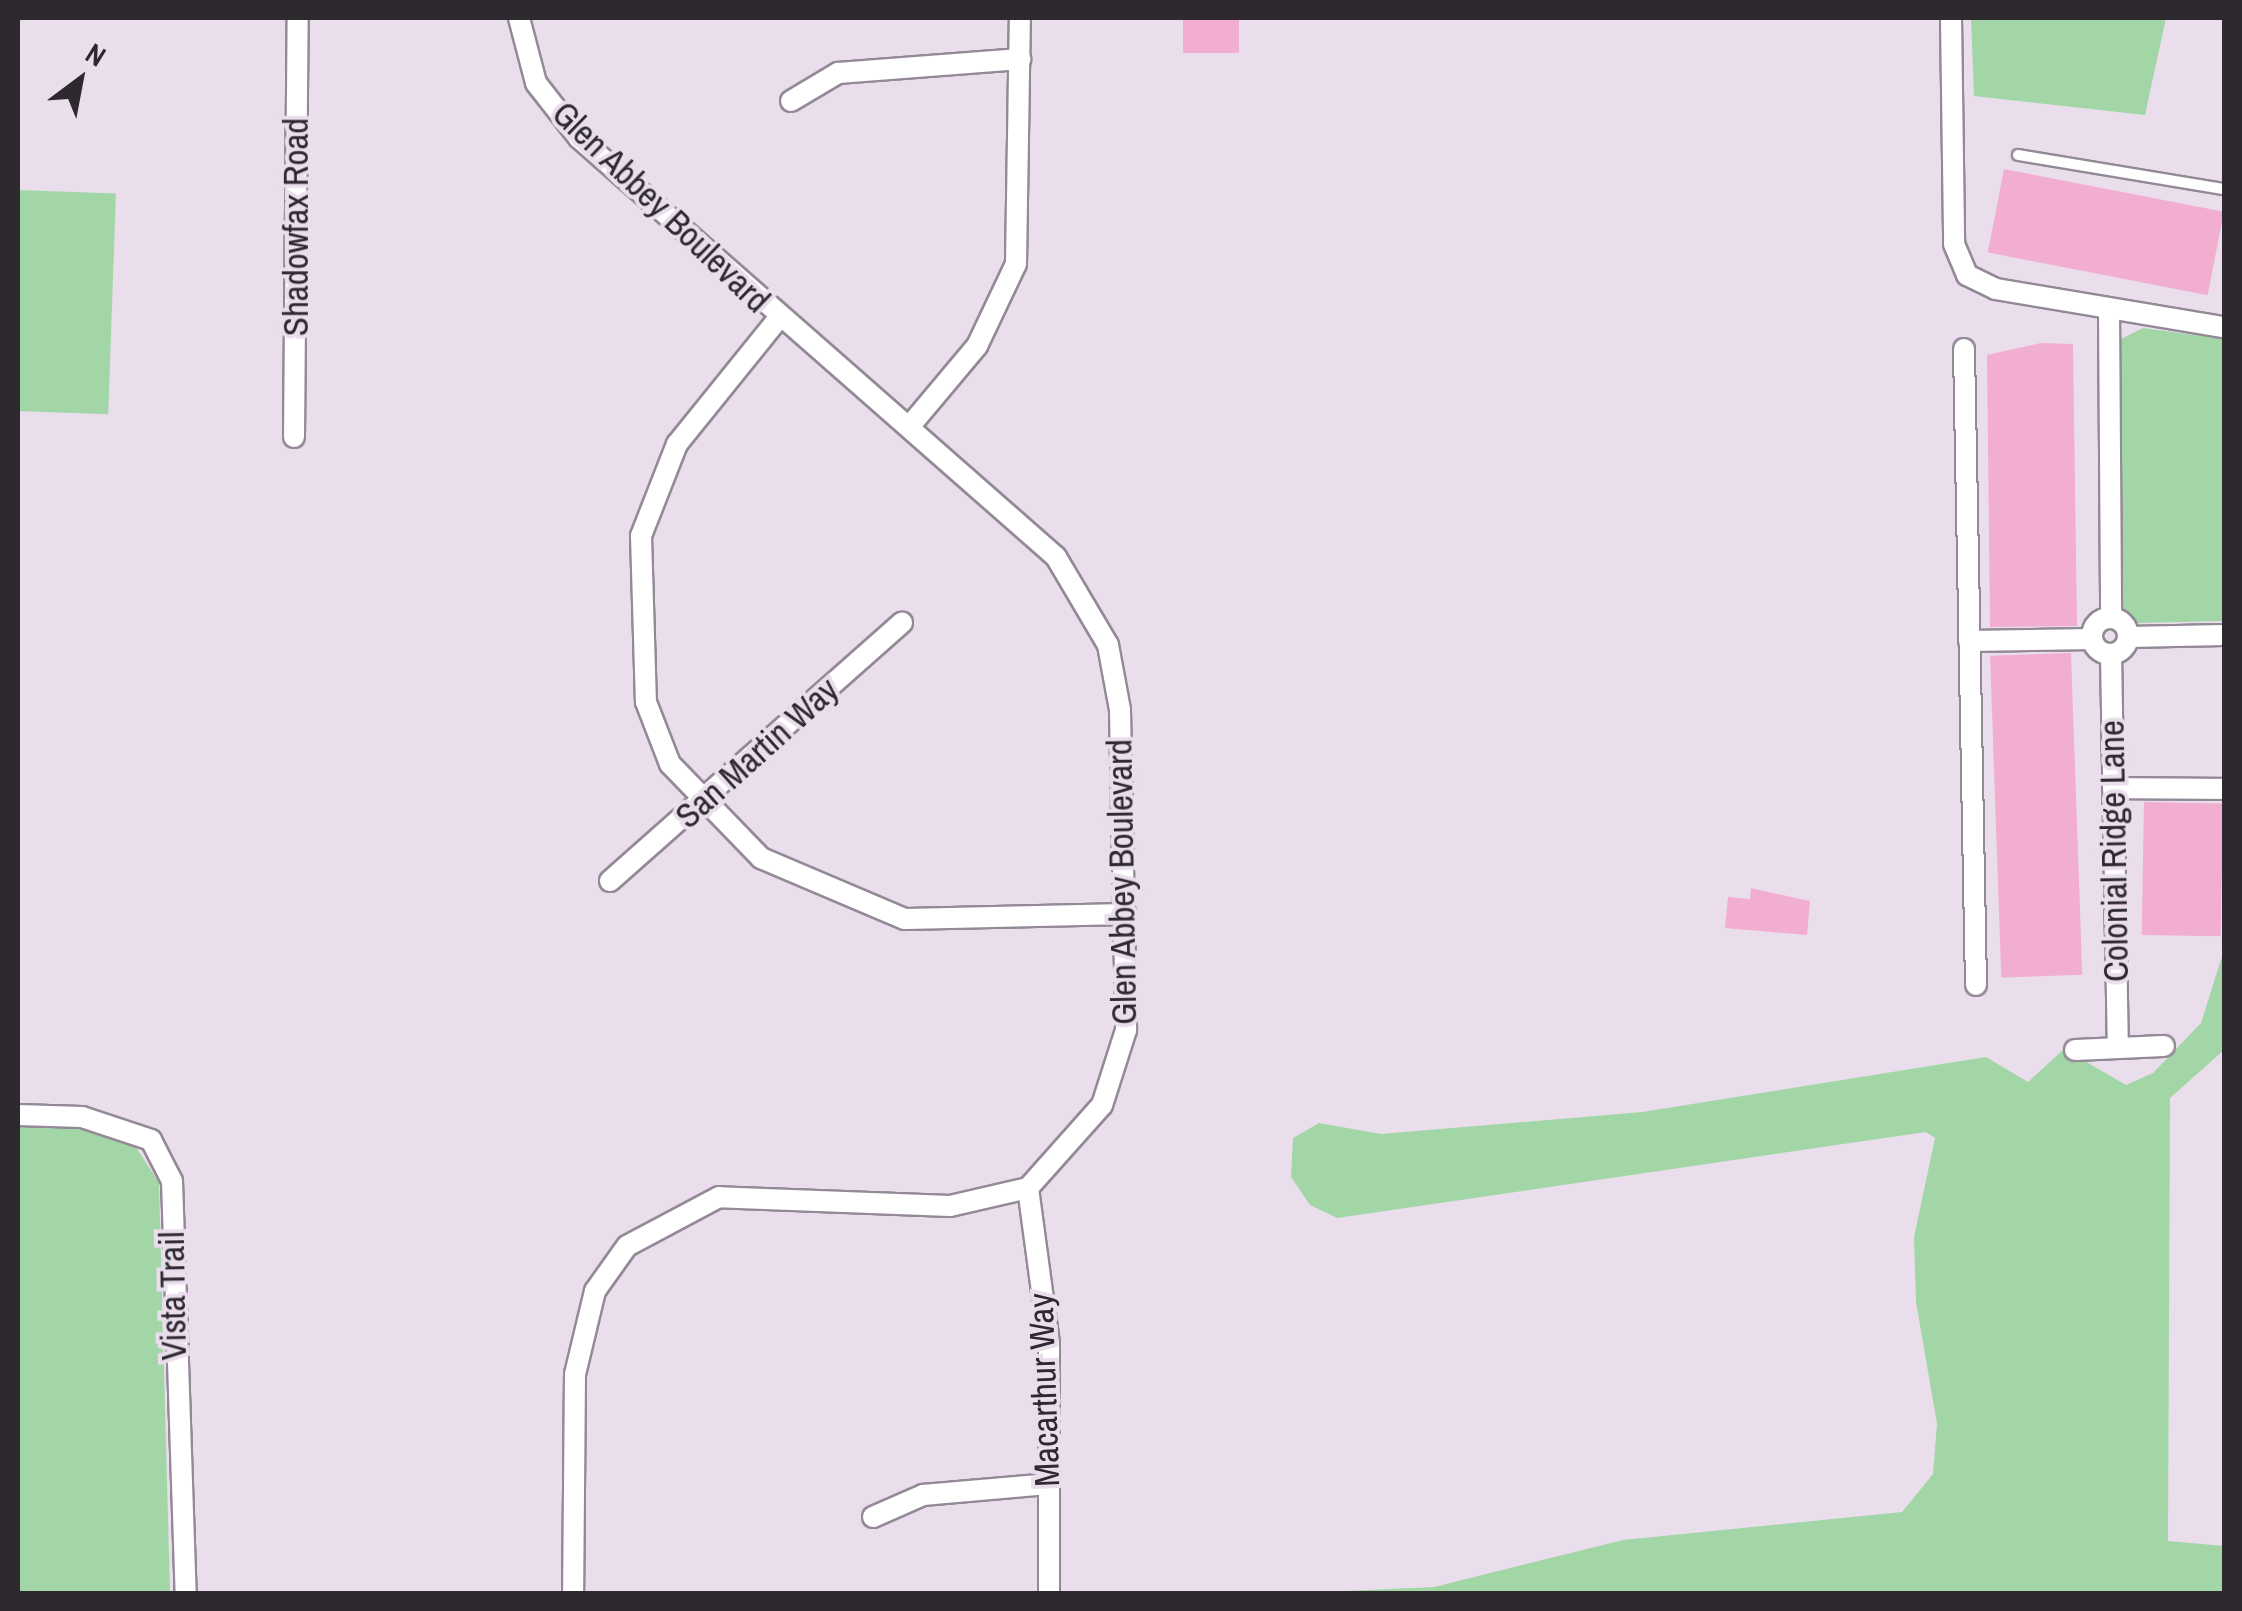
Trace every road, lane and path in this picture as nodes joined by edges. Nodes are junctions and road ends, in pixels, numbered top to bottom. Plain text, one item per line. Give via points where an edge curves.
1 (298, 18) edge
2 (518, 18) edge
3 (1020, 18) edge
4 (1951, 18) edge
5 (1020, 60) junction
6 (791, 100) dead end
7 (2018, 155) dead end
8 (2224, 190) edge
9 (2109, 310) junction
10 (778, 319) junction
11 (2224, 327) edge
12 (1964, 349) dead end
13 (909, 428) junction
14 (294, 437) dead end
15 (2111, 618) junction
16 (902, 623) dead end
17 (2224, 635) edge
18 (2128, 638) junction
19 (2092, 639) junction
20 (1970, 641) junction
21 (2110, 654) junction
22 (2113, 788) junction
23 (2224, 789) edge
24 (709, 800) junction
25 (610, 880) dead end
26 (1126, 914) junction
27 (1976, 985) dead end
28 (2164, 1046) dead end
29 (2118, 1048) junction
30 (2074, 1050) dead end
31 (18, 1115) edge
32 (1028, 1188) junction
33 (1048, 1484) junction
34 (873, 1517) dead end
35 (186, 1594) edge
36 (572, 1594) edge
37 (1049, 1594) edge

1 - 14 street, Shadowfax Road
2 - 10 street, Glen Abbey Boulevard via 536,84 579,138
3 - 5 street
4 - 9 street via 1959,263 1996,290
5 - 6 street via 838,74
5 - 13 street via 1016,264 977,346
7 - 8 lane
9 - 11 street
9 - 15 street
10 - 13 street, Glen Abbey Boulevard
10 - 24 street via 678,444 641,536 646,702 670,764
12 - 20 street
13 - 26 street, Glen Abbey Boulevard via 1056,557 1108,645 1120,710
15 - 18 street
15 - 19 street
16 - 24 street, San Martin Way
17 - 18 street
18 - 21 street
19 - 20 street
19 - 21 street
20 - 27 street
21 - 22 street, Colonial Ridge Lane
22 - 23 street
22 - 29 street, Colonial Ridge Lane
24 - 25 street, San Martin Way
24 - 26 street via 761,858 905,919
26 - 32 street, Glen Abbey Boulevard via 1126,1030 1114,1080
28 - 29 street
29 - 30 street
31 - 35 street, Vista Trail via 82,1116 151,1140 172,1181
32 - 33 street, Macarthur Way via 1049,1344
32 - 36 street via 950,1206 719,1197 627,1246 595,1291 575,1374
33 - 34 street via 922,1494
33 - 37 street, Macarthur Way

